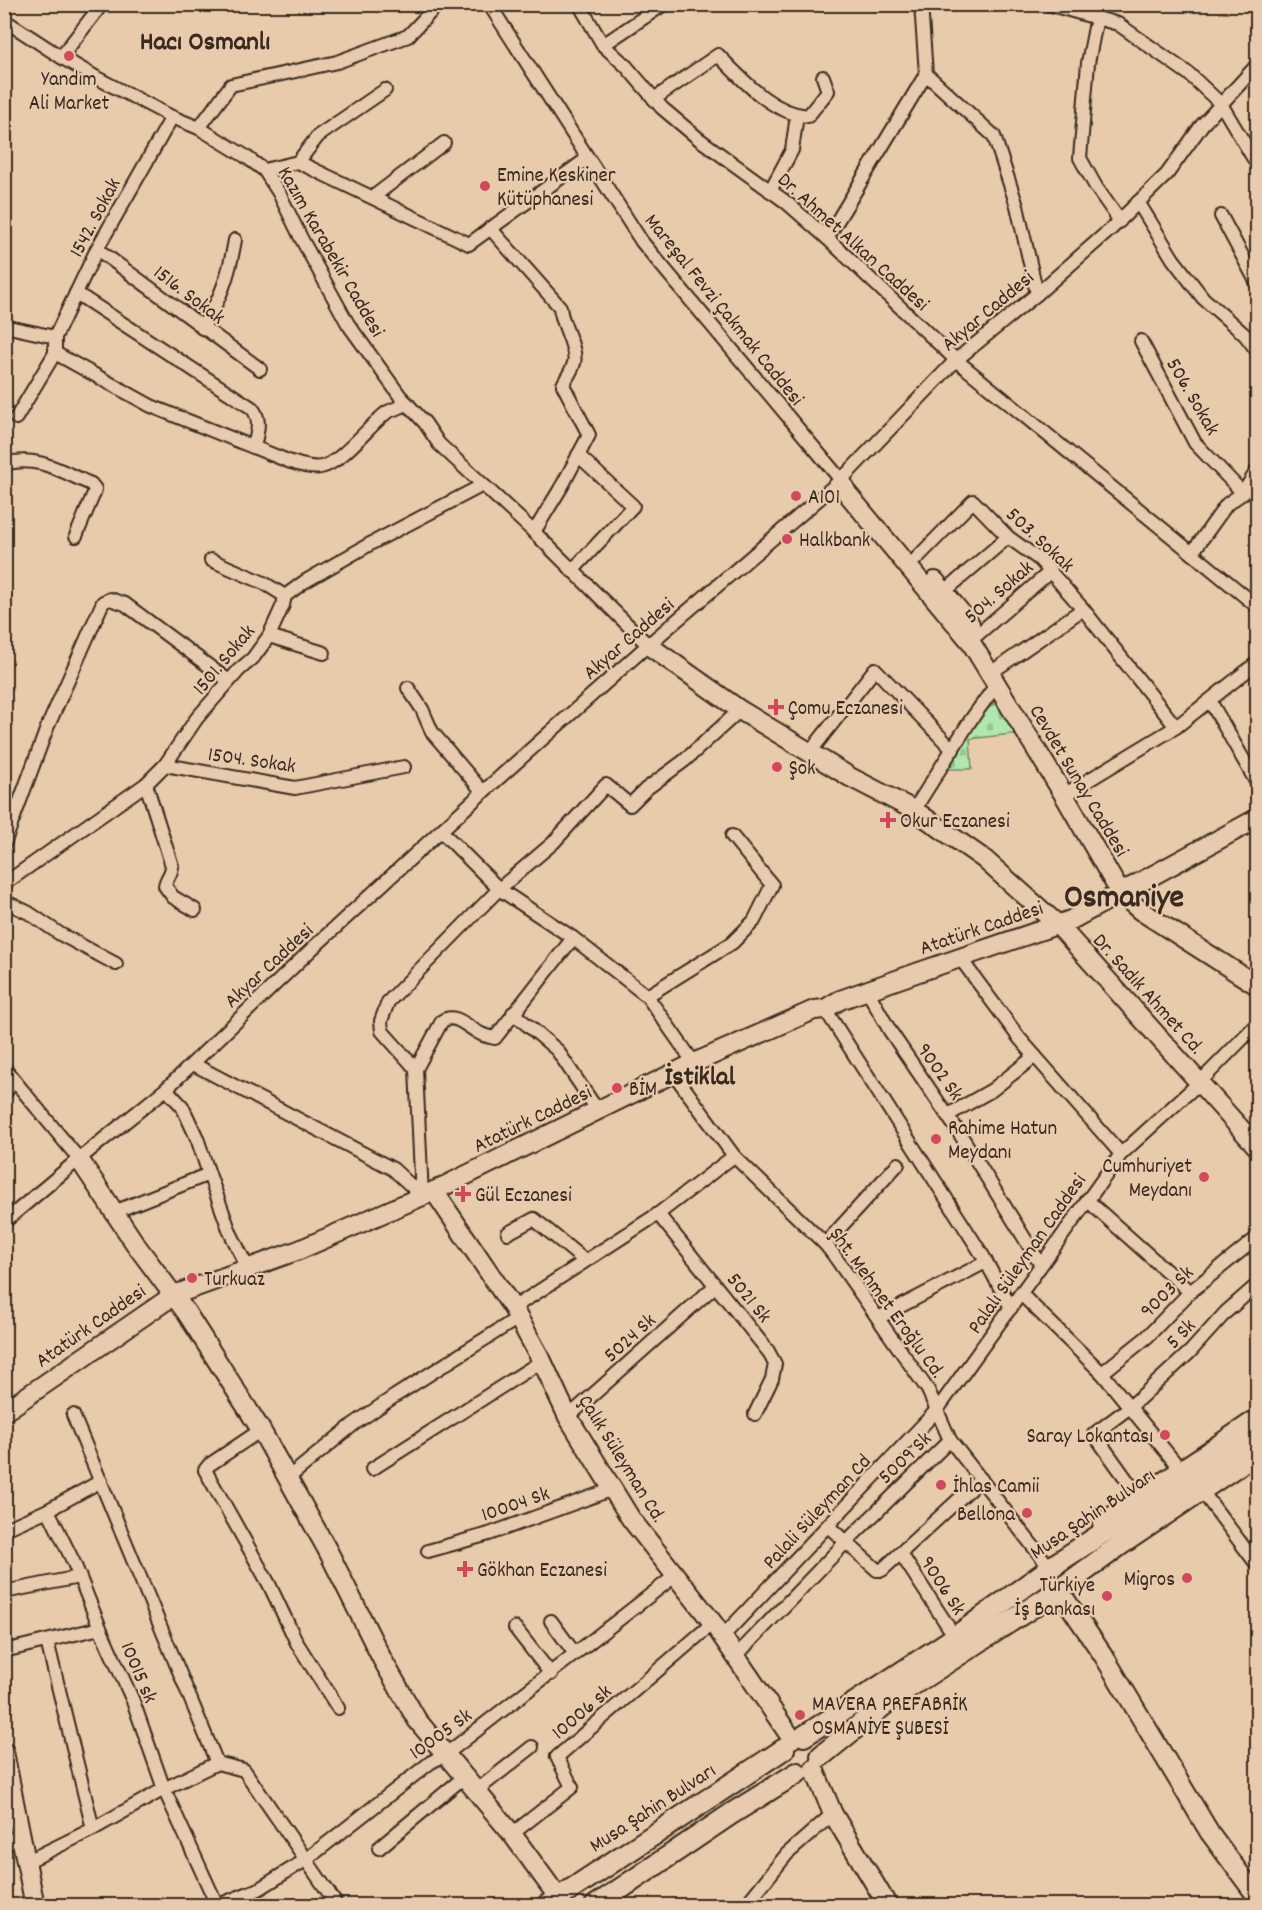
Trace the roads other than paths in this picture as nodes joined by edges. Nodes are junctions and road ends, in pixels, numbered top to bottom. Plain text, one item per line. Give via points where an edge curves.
1 (102, 4) edge
2 (438, 4) edge
3 (489, 4) edge
4 (579, 4) edge
5 (664, 4) edge
6 (921, 4) edge
7 (1048, 4) edge
8 (1097, 17) junction
9 (4, 20) edge
10 (603, 45) junction
11 (61, 57) junction
12 (1257, 64) edge
13 (926, 74) junction
14 (823, 77) dead end
15 (385, 90) dead end
16 (654, 99) junction
17 (1221, 104) junction
18 (797, 116) junction
19 (172, 117) junction
20 (199, 128) junction
21 (444, 144) dead end
22 (588, 158) junction
23 (298, 162) junction
24 (1257, 166) edge
25 (264, 170) junction
26 (770, 191) junction
27 (373, 197) junction
28 (1138, 202) junction
29 (1221, 216) dead end
30 (1120, 221) junction
31 (490, 228) junction
32 (827, 238) junction
33 (235, 240) dead end
34 (97, 249) junction
35 (1257, 285) edge
36 (76, 293) junction
37 (1037, 294) junction
38 (4, 326) edge
39 (202, 328) junction
40 (55, 337) junction
41 (1141, 341) dead end
42 (1257, 352) edge
43 (55, 353) junction
44 (956, 360) junction
45 (260, 369) dead end
46 (408, 404) junction
47 (16, 418) dead end
48 (254, 447) junction
49 (578, 455) junction
50 (4, 464) edge
51 (1256, 478) edge
52 (841, 480) junction
53 (483, 484) junction
54 (1243, 494) junction
55 (534, 532) junction
56 (76, 536) dead end
57 (1008, 537) junction
58 (1192, 553) junction
59 (916, 559) junction
60 (211, 560) dead end
61 (572, 571) junction
62 (1051, 571) junction
63 (944, 592) junction
64 (285, 596) junction
65 (1257, 607) edge
66 (1083, 609) junction
67 (269, 636) junction
68 (970, 641) junction
69 (648, 645) junction
70 (324, 653) dead end
71 (1257, 662) edge
72 (992, 679) junction
73 (229, 681) junction
74 (408, 688) dead end
75 (1210, 701) junction
76 (740, 710) junction
77 (1176, 727) junction
78 (953, 750) junction
79 (810, 752) junction
80 (165, 765) junction
81 (404, 767) dead end
82 (146, 784) junction
83 (1257, 785) edge
84 (483, 792) junction
85 (1064, 795) junction
86 (914, 810) junction
87 (1257, 818) edge
88 (442, 832) junction
89 (732, 836) dead end
90 (4, 844) edge
91 (4, 884) edge
92 (500, 889) junction
93 (1121, 894) junction
94 (4, 901) edge
95 (195, 910) dead end
96 (1058, 925) junction
97 (573, 938) junction
98 (960, 958) junction
99 (116, 964) dead end
100 (1257, 986) edge
101 (867, 990) junction
102 (647, 996) junction
103 (825, 1009) junction
104 (513, 1013) junction
105 (1257, 1023) edge
106 (1035, 1056) junction
107 (694, 1063) junction
108 (193, 1065) junction
109 (4, 1068) edge
110 (416, 1069) junction
111 (674, 1074) junction
112 (14, 1081) junction
113 (1199, 1083) junction
114 (166, 1089) junction
115 (4, 1094) edge
116 (598, 1111) junction
117 (948, 1115) junction
118 (1257, 1148) edge
119 (1121, 1154) junction
120 (734, 1156) junction
121 (79, 1159) junction
122 (898, 1164) dead end
123 (209, 1174) junction
124 (426, 1194) junction
125 (1087, 1200) junction
126 (114, 1212) junction
127 (658, 1214) junction
128 (4, 1222) edge
129 (508, 1233) dead end
130 (1257, 1238) edge
131 (825, 1244) junction
132 (585, 1262) junction
133 (986, 1262) junction
134 (1041, 1265) junction
135 (248, 1269) junction
136 (1257, 1284) edge
137 (715, 1286) junction
138 (1191, 1292) junction
139 (1021, 1294) junction
140 (174, 1295) junction
141 (1011, 1308) junction
142 (516, 1313) junction
143 (878, 1318) junction
144 (542, 1361) junction
145 (1102, 1373) junction
146 (1130, 1407) junction
147 (937, 1410) junction
148 (4, 1412) edge
149 (755, 1414) dead end
150 (73, 1415) dead end
151 (568, 1417) junction
152 (1257, 1418) edge
153 (261, 1430) junction
154 (1257, 1431) edge
155 (950, 1440) junction
156 (1257, 1452) edge
157 (1257, 1463) edge
158 (372, 1469) dead end
159 (1181, 1470) junction
160 (288, 1478) junction
161 (981, 1479) junction
162 (101, 1481) junction
163 (613, 1489) junction
164 (1139, 1497) junction
165 (1207, 1498) junction
166 (48, 1510) junction
167 (828, 1526) junction
168 (4, 1527) edge
169 (846, 1542) junction
170 (428, 1551) dead end
171 (901, 1554) junction
172 (1055, 1565) junction
173 (1257, 1566) edge
174 (676, 1575) junction
175 (79, 1577) junction
176 (1067, 1584) junction
177 (4, 1592) edge
178 (551, 1621) dead end
179 (100, 1628) junction
180 (515, 1628) dead end
181 (717, 1630) junction
182 (955, 1637) junction
183 (47, 1641) junction
184 (4, 1651) edge
185 (575, 1654) junction
186 (735, 1657) junction
187 (551, 1674) junction
188 (338, 1708) dead end
189 (793, 1741) junction
190 (532, 1747) dead end
191 (445, 1755) junction
192 (5, 1762) edge
193 (217, 1763) junction
194 (809, 1768) junction
195 (464, 1777) junction
196 (164, 1789) junction
197 (476, 1791) junction
198 (828, 1818) junction
199 (93, 1829) junction
200 (20, 1833) junction
201 (512, 1834) junction
202 (4, 1847) edge
203 (379, 1848) dead end
204 (307, 1859) junction
205 (26, 1862) junction
206 (1257, 1898) edge
207 (552, 1901) edge
208 (35, 1905) edge
209 (217, 1905) edge
210 (333, 1905) edge
211 (595, 1905) edge
212 (745, 1905) edge
213 (878, 1905) edge
214 (888, 1905) edge

1 - 11 street
2 - 20 street via 408,36 336,62 231,85
3 - 22 street, Mareşal Fevzi Çakmak Caddesi
4 - 10 street, Dr. Ahmet Alkan Caddesi
5 - 10 street
6 - 13 street
7 - 8 street
8 - 17 street via 1118,24 1189,74
8 - 30 street via 1088,63 1080,158
9 - 11 street, Kazım Karabekir Caddesi
10 - 16 street, Dr. Ahmet Alkan Caddesi
11 - 19 street, Kazım Karabekir Caddesi
12 - 17 street, Akyar Caddesi
13 - 32 street
13 - 37 street via 994,136 1017,206
14 - 18 street via 828,91 808,116
15 - 23 street via 318,136
16 - 18 street via 718,55 778,109
16 - 26 street, Dr. Ahmet Alkan Caddesi via 699,139
17 - 24 street
17 - 28 street, Akyar Caddesi via 1167,174
18 - 26 street via 792,150
19 - 20 street, Kazım Karabekir Caddesi
19 - 34 street, 1542. Sokak
20 - 25 street, Kazım Karabekir Caddesi
21 - 27 street
22 - 31 street
22 - 52 street, Mareşal Fevzi Çakmak Caddesi via 650,254
23 - 25 street
23 - 27 street
25 - 46 street, Kazım Karabekir Caddesi via 348,324
26 - 32 street, Dr. Ahmet Alkan Caddesi
27 - 31 street via 469,244
28 - 30 street, Akyar Caddesi
28 - 42 street via 1203,298 1245,335
29 - 35 street
30 - 37 street, Akyar Caddesi
31 - 49 street via 560,307 575,355 563,385 589,435
32 - 44 street, Dr. Ahmet Alkan Caddesi
33 - 39 street via 224,288
34 - 36 street, 1542. Sokak
34 - 39 street, 1516. Sokak
36 - 40 street, 1542. Sokak
36 - 48 street via 252,408 259,423
37 - 44 street, Akyar Caddesi
38 - 40 street
39 - 45 street, 1516. Sokak
40 - 43 street
41 - 54 street, 506. Sokak via 1195,443
43 - 47 street
43 - 48 street via 151,406
44 - 52 street, Akyar Caddesi
44 - 58 street, Dr. Ahmet Alkan Caddesi
46 - 48 street via 388,412 338,457 321,467 288,461
46 - 53 street, Kazım Karabekir Caddesi via 439,444
49 - 55 street
49 - 61 street via 633,506
50 - 56 street via 35,461 92,484 94,494
51 - 54 street
52 - 59 street via 854,486
52 - 68 street via 847,493
52 - 69 street, Akyar Caddesi
53 - 55 street, Kazım Karabekir Caddesi
53 - 64 street via 370,544
54 - 58 street via 1227,504
55 - 61 street, Kazım Karabekir Caddesi
57 - 59 street, 503. Sokak via 973,501
57 - 62 street, 503. Sokak
57 - 63 street
58 - 65 street, Dr. Ahmet Alkan Caddesi
59 - 63 street
60 - 64 street
61 - 69 street, Kazım Karabekir Caddesi
62 - 66 street, 503. Sokak
62 - 68 street, 504. Sokak
63 - 68 street via 970,624
64 - 67 street, 1501. Sokak
66 - 72 street
66 - 77 street, 503. Sokak
67 - 70 street
67 - 73 street, 1501. Sokak
68 - 72 street, Cevdet Sunay Caddesi
69 - 76 street, Dr. Sadık Ahmet Cd.
69 - 84 street, Akyar Caddesi
71 - 75 street
72 - 78 street
72 - 85 street, Cevdet Sunay Caddesi
73 - 80 street, 1501. Sokak
73 - 90 street via 124,604 110,599 103,602 47,728
74 - 84 street via 432,732
75 - 77 street
75 - 83 street
76 - 79 street, Dr. Sadık Ahmet Cd.
76 - 92 street via 630,805 606,785 553,843
77 - 85 street
78 - 79 street via 875,669
78 - 86 street
79 - 86 street, Dr. Sadık Ahmet Cd.
80 - 81 street, 1504. Sokak via 295,788
80 - 82 street, 1501. Sokak
82 - 91 street, 1501. Sokak
82 - 95 street via 172,866 166,882 168,891
84 - 88 street, Akyar Caddesi
85 - 93 street, Cevdet Sunay Caddesi
86 - 96 street, Dr. Sadık Ahmet Cd. via 984,859
87 - 93 street, Atatürk Caddesi
88 - 92 street
88 - 108 street, Akyar Caddesi via 314,947
89 - 102 street via 772,885 754,921 732,943
92 - 97 street
92 - 110 street via 388,1002 381,1021 382,1031
93 - 96 street, Atatürk Caddesi
93 - 100 street, Cevdet Sunay Caddesi
94 - 99 street
96 - 98 street, Atatürk Caddesi
96 - 113 street, Dr. Sadık Ahmet Cd.
97 - 102 street
97 - 104 street
98 - 101 street, Atatürk Caddesi
98 - 106 street
101 - 103 street, Atatürk Caddesi
101 - 117 street, 9002 Sk
102 - 107 street
103 - 107 street, Atatürk Caddesi via 814,1010
103 - 133 street
104 - 110 street via 495,1038 456,1018 446,1018
104 - 116 street via 557,1050
105 - 113 street, Palalı Süleyman Caddesi
106 - 117 street via 992,1090
106 - 119 street
107 - 111 street, Atatürk Caddesi
108 - 114 street, Akyar Caddesi
108 - 124 street via 393,1169
109 - 112 street
110 - 124 street
111 - 116 street, Atatürk Caddesi
111 - 120 street, Şht. Mehmet Eroğlu Cd.
112 - 115 street
112 - 121 street
113 - 118 street, Dr. Sadık Ahmet Cd.
113 - 119 street, Palalı Süleyman Caddesi
114 - 121 street, Akyar Caddesi
114 - 123 street via 182,1106
116 - 124 street, Atatürk Caddesi
117 - 134 street, 9002 Sk
119 - 125 street, Palalı Süleyman Caddesi
120 - 127 street
120 - 131 street, Şht. Mehmet Eroğlu Cd.
121 - 126 street
121 - 128 street, Akyar Caddesi
122 - 131 street
123 - 126 street
123 - 135 street
124 - 135 street, Atatürk Caddesi
124 - 142 street, Çalık Süleyman Cd.
125 - 134 street, Palalı Süleyman Caddesi
125 - 138 street
126 - 140 street
127 - 132 street
127 - 137 street, 5021 Sk
129 - 132 street via 534,1219
130 - 138 street, 9003 Sk
131 - 143 street, Şht. Mehmet Eroğlu Cd.
132 - 142 street
133 - 141 street
133 - 143 street
134 - 139 street, Palalı Süleyman Caddesi
135 - 140 street, Atatürk Caddesi
136 - 146 street, 5 Sk
137 - 149 street, 5021 Sk via 776,1364
137 - 151 street, 5024 Sk
138 - 145 street, 9003 Sk via 1147,1337
139 - 141 street, Palalı Süleyman Caddesi
139 - 145 street
140 - 148 street, Atatürk Caddesi
140 - 153 street
141 - 147 street, Palalı Süleyman Caddesi
142 - 144 street, Çalık Süleyman Cd.
142 - 160 street via 354,1424
143 - 147 street, Şht. Mehmet Eroğlu Cd. via 928,1390
144 - 151 street, Çalık Süleyman Cd.
144 - 158 street
145 - 146 street
146 - 159 street
146 - 164 street, 5 Sk via 1094,1434
147 - 155 street, Şht. Mehmet Eroğlu Cd.
147 - 167 street, Palali Süleyman Cd
150 - 162 street
151 - 163 street, Çalık Süleyman Cd.
152 - 159 street
153 - 160 street
153 - 188 street via 205,1470 297,1643
154 - 172 main road, Musa Şahin Bulvarı
155 - 161 street, Şht. Mehmet Eroğlu Cd.
155 - 169 street, 5009 Sk
156 - 176 main road, Musa Şahin Bulvarı
157 - 165 street
159 - 164 street
160 - 191 street via 382,1659 417,1720
161 - 171 street
161 - 172 street, Şht. Mehmet Eroğlu Cd.
162 - 166 street
162 - 193 street
163 - 170 street, 10004 Sk via 489,1534
163 - 174 street, Çalık Süleyman Cd. via 631,1519
164 - 172 street via 1102,1523
165 - 173 street
165 - 176 street via 1122,1554
166 - 168 street
166 - 175 street, 10015 sk
167 - 169 street
167 - 181 street, Palali Süleyman Cd
169 - 171 street, 9006 Sk via 877,1570
169 - 186 street, 5009 Sk
171 - 182 street, 9006 Sk
172 - 182 main road, Musa Şahin Bulvarı
174 - 181 street, Çalık Süleyman Cd.
174 - 185 street, 10005 Sk
175 - 177 street
175 - 179 street, 10015 sk
176 - 194 main road, Musa Şahin Bulvarı via 894,1697
176 - 206 street via 1105,1658 1210,1833
178 - 185 street
179 - 183 street
179 - 196 street, 10015 sk via 133,1701
180 - 187 street
181 - 186 street, Çalık Süleyman Cd.
181 - 201 street, 10006 sk via 557,1757 572,1787
182 - 189 main road, Musa Şahin Bulvarı
183 - 184 street
183 - 199 street
185 - 187 street, 10005 Sk
186 - 189 street, Çalık Süleyman Cd.
187 - 191 street, 10005 Sk
189 - 194 main road via 817,1743
189 - 194 main road via 783,1761 786,1766
189 - 207 main road, Musa Şahin Bulvarı
190 - 197 street
191 - 195 street
191 - 204 street, 10005 Sk
192 - 200 street
193 - 196 street
193 - 204 street via 244,1770
194 - 198 street via 814,1791
194 - 211 main road, Musa Şahin Bulvarı via 731,1814
194 - 214 street
195 - 197 street
195 - 203 street
196 - 199 street
196 - 209 street, 10015 sk
197 - 201 street
198 - 212 street via 788,1854
198 - 213 street
199 - 205 street
200 - 202 street
200 - 205 street
201 - 207 street
204 - 209 street, 10005 Sk via 259,1889
204 - 210 street
205 - 208 street

